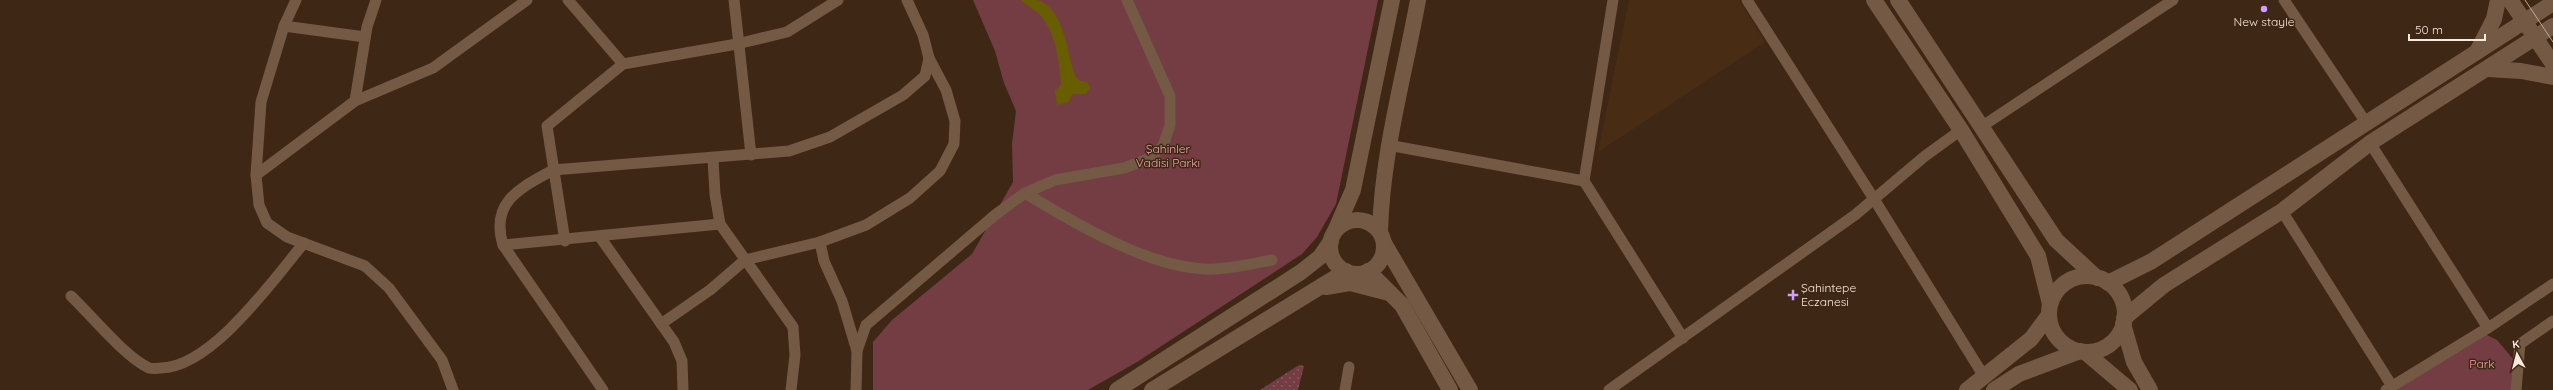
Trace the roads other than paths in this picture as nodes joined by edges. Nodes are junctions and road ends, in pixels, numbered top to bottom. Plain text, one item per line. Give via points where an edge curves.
1 (296, 0) edge
2 (376, 0) edge
3 (526, 0) edge
4 (568, 0) edge
5 (734, 0) edge
6 (838, 0) edge
7 (906, 0) edge
8 (1127, 0) edge
9 (1392, 0) edge
10 (1418, 0) edge
11 (1613, 0) edge
12 (1747, 0) edge
13 (1874, 0) edge
14 (1898, 0) edge
15 (2173, 0) edge
16 (2284, 0) edge
17 (2498, 0) edge
18 (2510, 0) edge
19 (2550, 5) edge
20 (2525, 22) junction
21 (284, 26) junction
22 (2553, 26) edge
23 (365, 37) junction
24 (2535, 38) junction
25 (738, 44) junction
26 (2477, 53) junction
27 (929, 58) junction
28 (623, 64) junction
29 (2553, 64) edge
30 (2488, 69) junction
31 (2553, 77) edge
32 (355, 101) junction
33 (2368, 124) junction
34 (1981, 127) junction
35 (1961, 130) junction
36 (2370, 143) junction
37 (1388, 145) junction
38 (751, 155) junction
39 (713, 159) junction
40 (553, 170) junction
41 (256, 175) junction
42 (1584, 181) junction
43 (1025, 193) junction
44 (1874, 199) junction
45 (2282, 211) junction
46 (720, 224) junction
47 (1334, 235) junction
48 (600, 238) junction
49 (1382, 238) junction
50 (565, 241) junction
51 (820, 242) junction
52 (304, 243) junction
53 (503, 245) junction
54 (745, 260) junction
55 (1272, 260) dead end
56 (1346, 271) junction
57 (1368, 271) junction
58 (2103, 280) junction
59 (2553, 284) edge
60 (1319, 288) junction
61 (1389, 292) junction
62 (71, 296) dead end
63 (2050, 309) junction
64 (2124, 321) junction
65 (2553, 321) edge
66 (661, 324) junction
67 (2488, 328) junction
68 (1683, 338) junction
69 (857, 351) junction
70 (2082, 351) junction
71 (1349, 367) dead end
72 (1990, 384) edge
73 (2389, 388) edge
74 (1612, 389) edge
75 (453, 390) edge
76 (603, 390) edge
77 (683, 390) edge
78 (791, 390) edge
79 (856, 390) edge
80 (1117, 390) edge
81 (1152, 390) edge
82 (1345, 390) edge
83 (1450, 390) edge
84 (1470, 390) edge
85 (1967, 390) edge
86 (2130, 390) edge
87 (2150, 390) edge
88 (2516, 390) edge

1 - 21 street
2 - 23 street
3 - 32 street via 433,68
4 - 28 street
5 - 25 street
6 - 25 street via 787,32
7 - 27 street via 923,35
8 - 43 street via 1170,96 1170,125 1163,146 1148,159 1124,168 1055,180
9 - 47 street via 1353,190
10 - 37 street
11 - 42 street
12 - 44 street
13 - 35 street
14 - 34 street
15 - 34 street
16 - 33 street
17 - 26 street via 2494,19
18 - 20 street
19 - 20 street
20 - 24 street
20 - 26 street
21 - 23 street
21 - 41 street via 261,102
22 - 24 street
23 - 32 street
24 - 29 street
24 - 30 street
25 - 28 street
25 - 38 street
26 - 33 street
27 - 38 street via 925,76 902,95 836,134 788,151
27 - 51 street via 946,90 955,121 954,144 940,171 910,198 866,224
28 - 40 street via 547,126
30 - 31 street via 2521,71
30 - 36 street
32 - 41 street
33 - 58 street via 2152,261
34 - 58 street via 2056,240
35 - 44 street
35 - 63 street via 2038,256
36 - 45 street
36 - 67 street
37 - 42 street
37 - 49 street via 1381,198
38 - 39 street
39 - 40 street
39 - 46 street
40 - 50 street
40 - 53 street via 521,188 504,205 499,232
41 - 52 street via 259,205 267,223 286,237
42 - 68 street
43 - 55 street via 1113,241 1149,256 1187,267 1214,269
43 - 69 street via 995,215 866,325
44 - 68 street
44 - 72 street
45 - 64 street via 2164,285
45 - 73 street
46 - 48 street
46 - 54 street
47 - 49 street via 1349,221 1363,220 1372,224
47 - 56 street via 1331,254 1337,266
47 - 80 street via 1320,257 1301,272
48 - 50 street
48 - 66 street
49 - 57 street via 1383,255 1377,265
49 - 84 street
50 - 53 street
51 - 54 street
51 - 69 street via 824,261 842,301
52 - 62 street via 245,314 205,351 175,368 150,368 130,354
52 - 75 street via 365,266 389,288 442,360
53 - 76 street
54 - 66 street via 710,290
54 - 78 street via 793,327 795,355
56 - 57 street via 1357,274
56 - 60 street
57 - 61 street
58 - 63 street via 2086,276 2064,284 2056,293
58 - 64 street via 2117,291 2122,301
59 - 67 street
60 - 61 street via 1350,283
60 - 81 street
61 - 83 street via 1402,305
63 - 70 street via 2056,336 2063,344
63 - 72 street via 2031,339
64 - 70 street via 2118,336 2109,345 2097,351
64 - 87 street via 2134,362
65 - 88 street via 2520,344
66 - 77 street via 674,342 682,361
67 - 73 street
68 - 74 street
69 - 79 street
70 - 72 street
70 - 86 street
71 - 82 street
72 - 85 street

